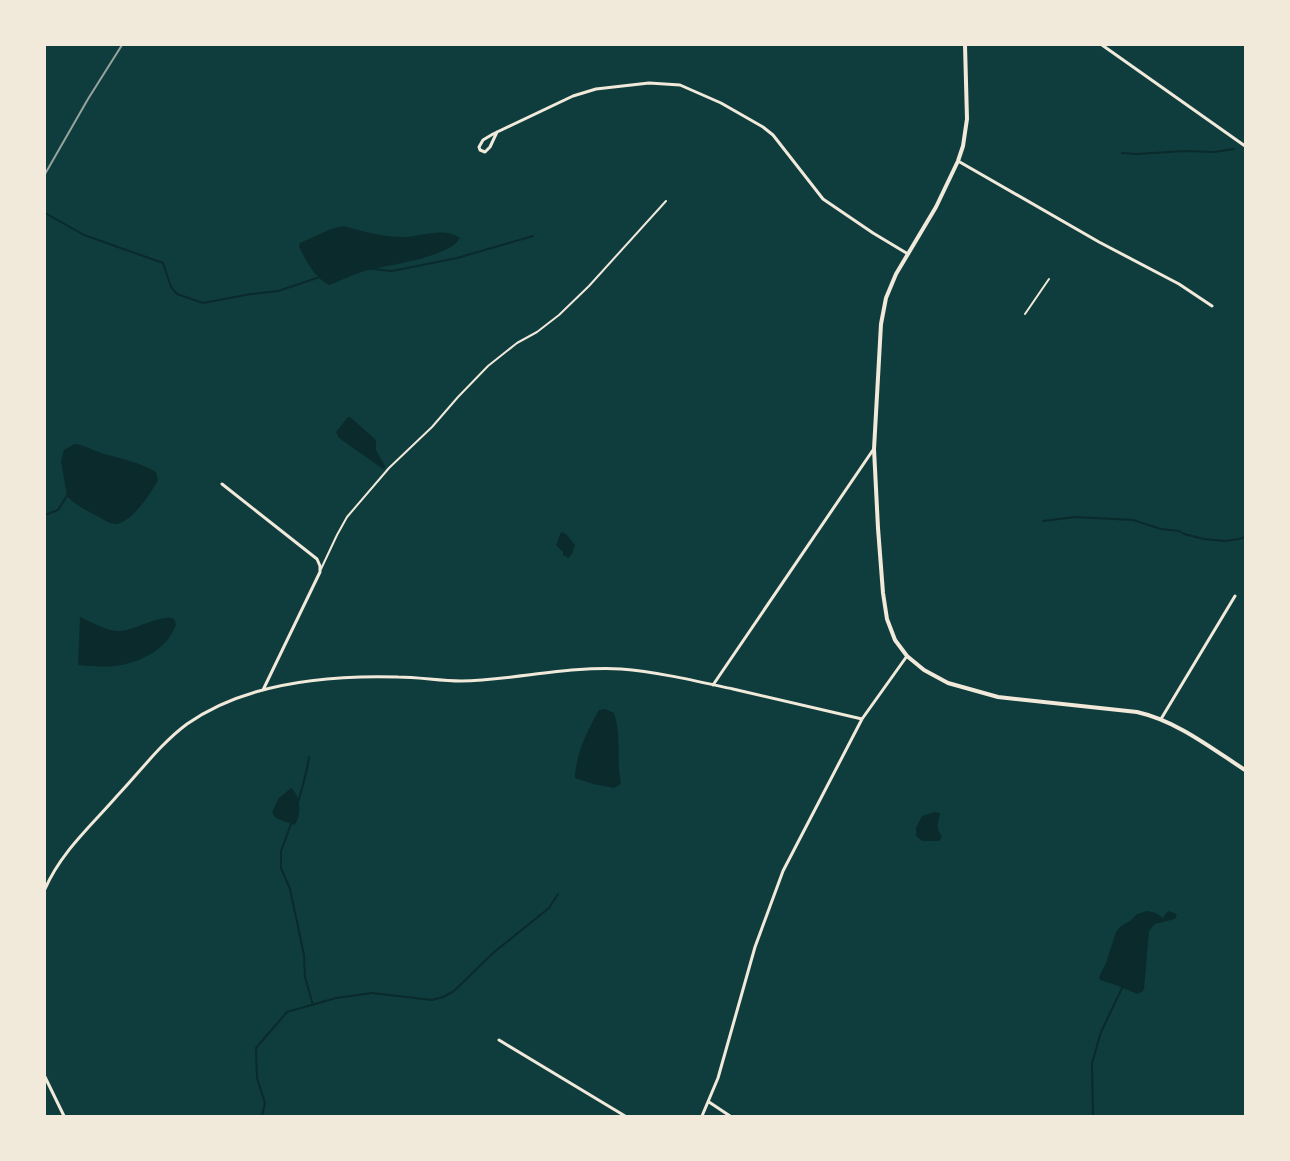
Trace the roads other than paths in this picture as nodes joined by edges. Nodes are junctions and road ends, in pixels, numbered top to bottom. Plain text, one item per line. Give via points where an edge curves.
1 (965, 45) edge
2 (1102, 45) edge
3 (498, 132) junction
4 (1245, 146) edge
5 (958, 161) junction
6 (666, 201) dead end
7 (908, 254) junction
8 (1049, 279) dead end
9 (1212, 306) dead end
10 (1025, 314) dead end
11 (874, 449) junction
12 (222, 484) dead end
13 (320, 571) junction
14 (1235, 596) dead end
15 (907, 656) junction
16 (713, 685) junction
17 (263, 690) junction
18 (862, 719) junction
19 (1161, 719) junction
20 (1245, 770) edge
21 (45, 889) edge
22 (499, 1040) dead end
23 (45, 1077) edge
24 (709, 1102) junction
25 (64, 1116) edge
26 (625, 1116) edge
27 (702, 1116) edge
28 (730, 1116) edge

1 - 5 street via 967,120
2 - 4 street
3 - 3 street via 481,142 480,150 485,152
3 - 7 street via 573,96 596,89 649,83 686,87 763,126 822,199
5 - 7 street via 940,200
5 - 9 street via 1179,284
6 - 13 lane via 560,315 516,343 488,366 389,468 347,517
7 - 11 street via 890,286 881,324
8 - 10 lane
11 - 15 street via 887,620 895,640
11 - 16 street
12 - 13 street via 317,559
13 - 17 street
14 - 19 street
15 - 18 street
15 - 19 street via 948,684 971,691 1025,701 1137,712
16 - 17 street via 620,669 478,681 400,676 330,678
16 - 18 street
17 - 21 street via 214,709 167,741 68,851
18 - 24 street via 783,871 755,947
19 - 20 street
22 - 26 street
23 - 25 street
24 - 27 street
24 - 28 street

